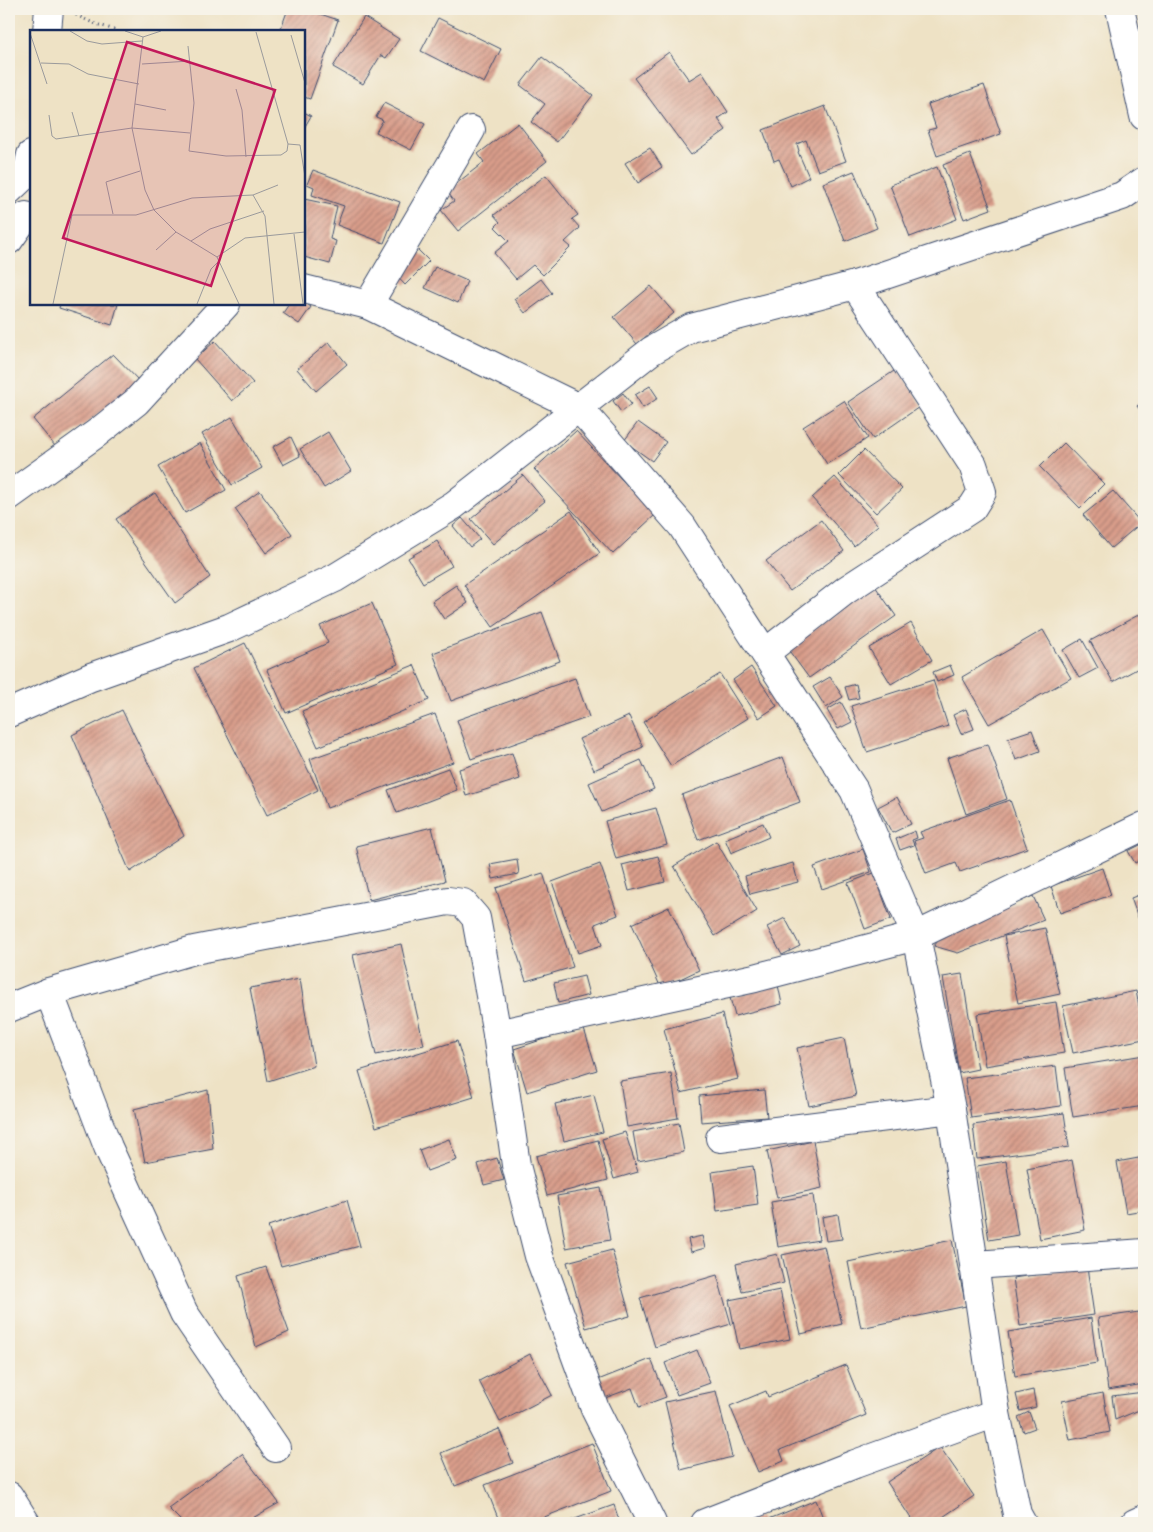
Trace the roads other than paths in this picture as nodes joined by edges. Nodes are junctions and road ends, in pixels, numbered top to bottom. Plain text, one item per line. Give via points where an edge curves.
1 (1120, 9) edge
2 (59, 11) edge
3 (49, 30) edge
4 (1144, 116) edge
5 (470, 130) dead end
6 (30, 160) edge
7 (1144, 180) edge
8 (9, 190) edge
9 (22, 213) edge
10 (9, 240) edge
11 (855, 285) junction
12 (305, 289) edge
13 (225, 305) edge
14 (368, 305) junction
15 (579, 408) junction
16 (9, 496) edge
17 (765, 653) junction
18 (9, 713) edge
19 (1144, 826) edge
20 (916, 936) junction
21 (49, 992) junction
22 (9, 1008) edge
23 (497, 1034) junction
24 (951, 1109) junction
25 (720, 1138) dead end
26 (1144, 1253) edge
27 (975, 1265) junction
28 (996, 1412) junction
29 (276, 1448) dead end
30 (9, 1496) edge
31 (1144, 1519) edge
32 (26, 1523) edge
33 (652, 1523) edge
34 (705, 1523) edge
35 (1022, 1523) edge
36 (1135, 1523) edge

1 - 4 street
2 - 3 street
5 - 14 street
6 - 8 street via 27,173
7 - 11 street via 1122,196
9 - 10 street
11 - 15 street via 692,328 651,351
11 - 17 street via 973,465 982,492 972,508 846,590
12 - 14 street
13 - 16 street via 136,402
14 - 15 street
15 - 17 street via 682,526
15 - 18 street via 454,505 335,578 229,628 91,678
17 - 20 street via 854,790
19 - 20 street
20 - 23 street via 755,978
20 - 24 street
21 - 22 street
21 - 23 street via 194,950 448,901 463,903 476,918
21 - 29 street via 108,1147 184,1313
23 - 33 street via 516,1164 539,1256 595,1409
24 - 25 street
24 - 27 street
26 - 27 street
27 - 28 street
28 - 34 street
28 - 35 street via 1017,1514
30 - 32 street
31 - 36 street

